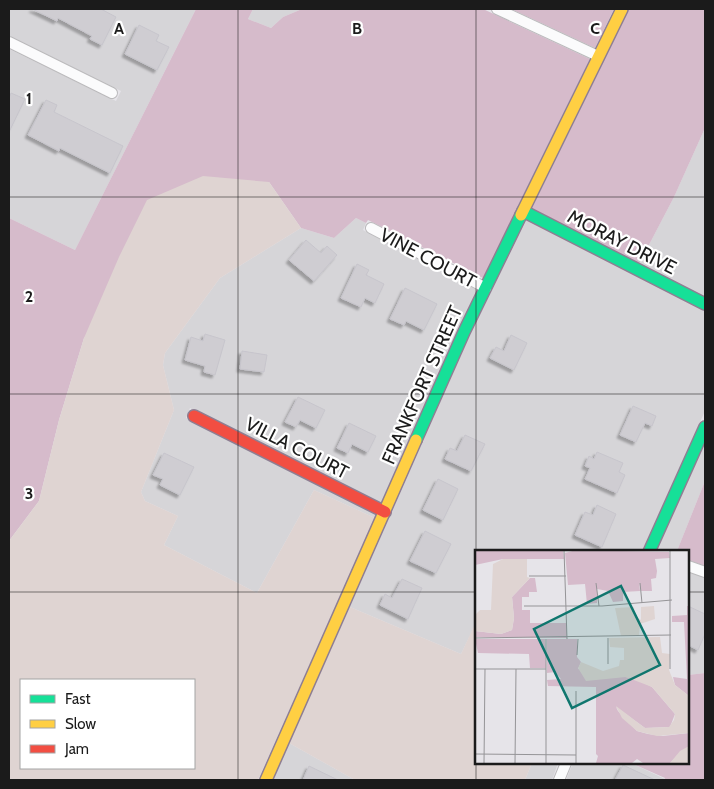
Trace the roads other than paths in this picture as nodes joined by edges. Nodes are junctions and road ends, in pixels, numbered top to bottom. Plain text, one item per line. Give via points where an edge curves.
1 (497, 9) edge
2 (622, 9) edge
3 (9, 42) edge
4 (598, 56) junction
5 (112, 93) dead end
6 (523, 211) junction
7 (371, 228) dead end
8 (486, 288) junction
9 (705, 304) edge
10 (194, 416) dead end
11 (705, 427) edge
12 (385, 512) junction
13 (650, 550) edge
14 (689, 566) edge
15 (705, 572) edge
16 (566, 764) edge
17 (266, 780) edge
18 (559, 780) edge

1 - 4 street
2 - 4 street, FRANKFORT STREET
3 - 5 street
4 - 6 street, FRANKFORT STREET
6 - 8 street, FRANKFORT STREET
6 - 9 street, MORAY DRIVE
7 - 8 street, VINE COURT
8 - 12 street, FRANKFORT STREET
10 - 12 street, VILLA COURT
11 - 13 street
12 - 17 street, FRANKFORT STREET
14 - 15 street
16 - 18 street

